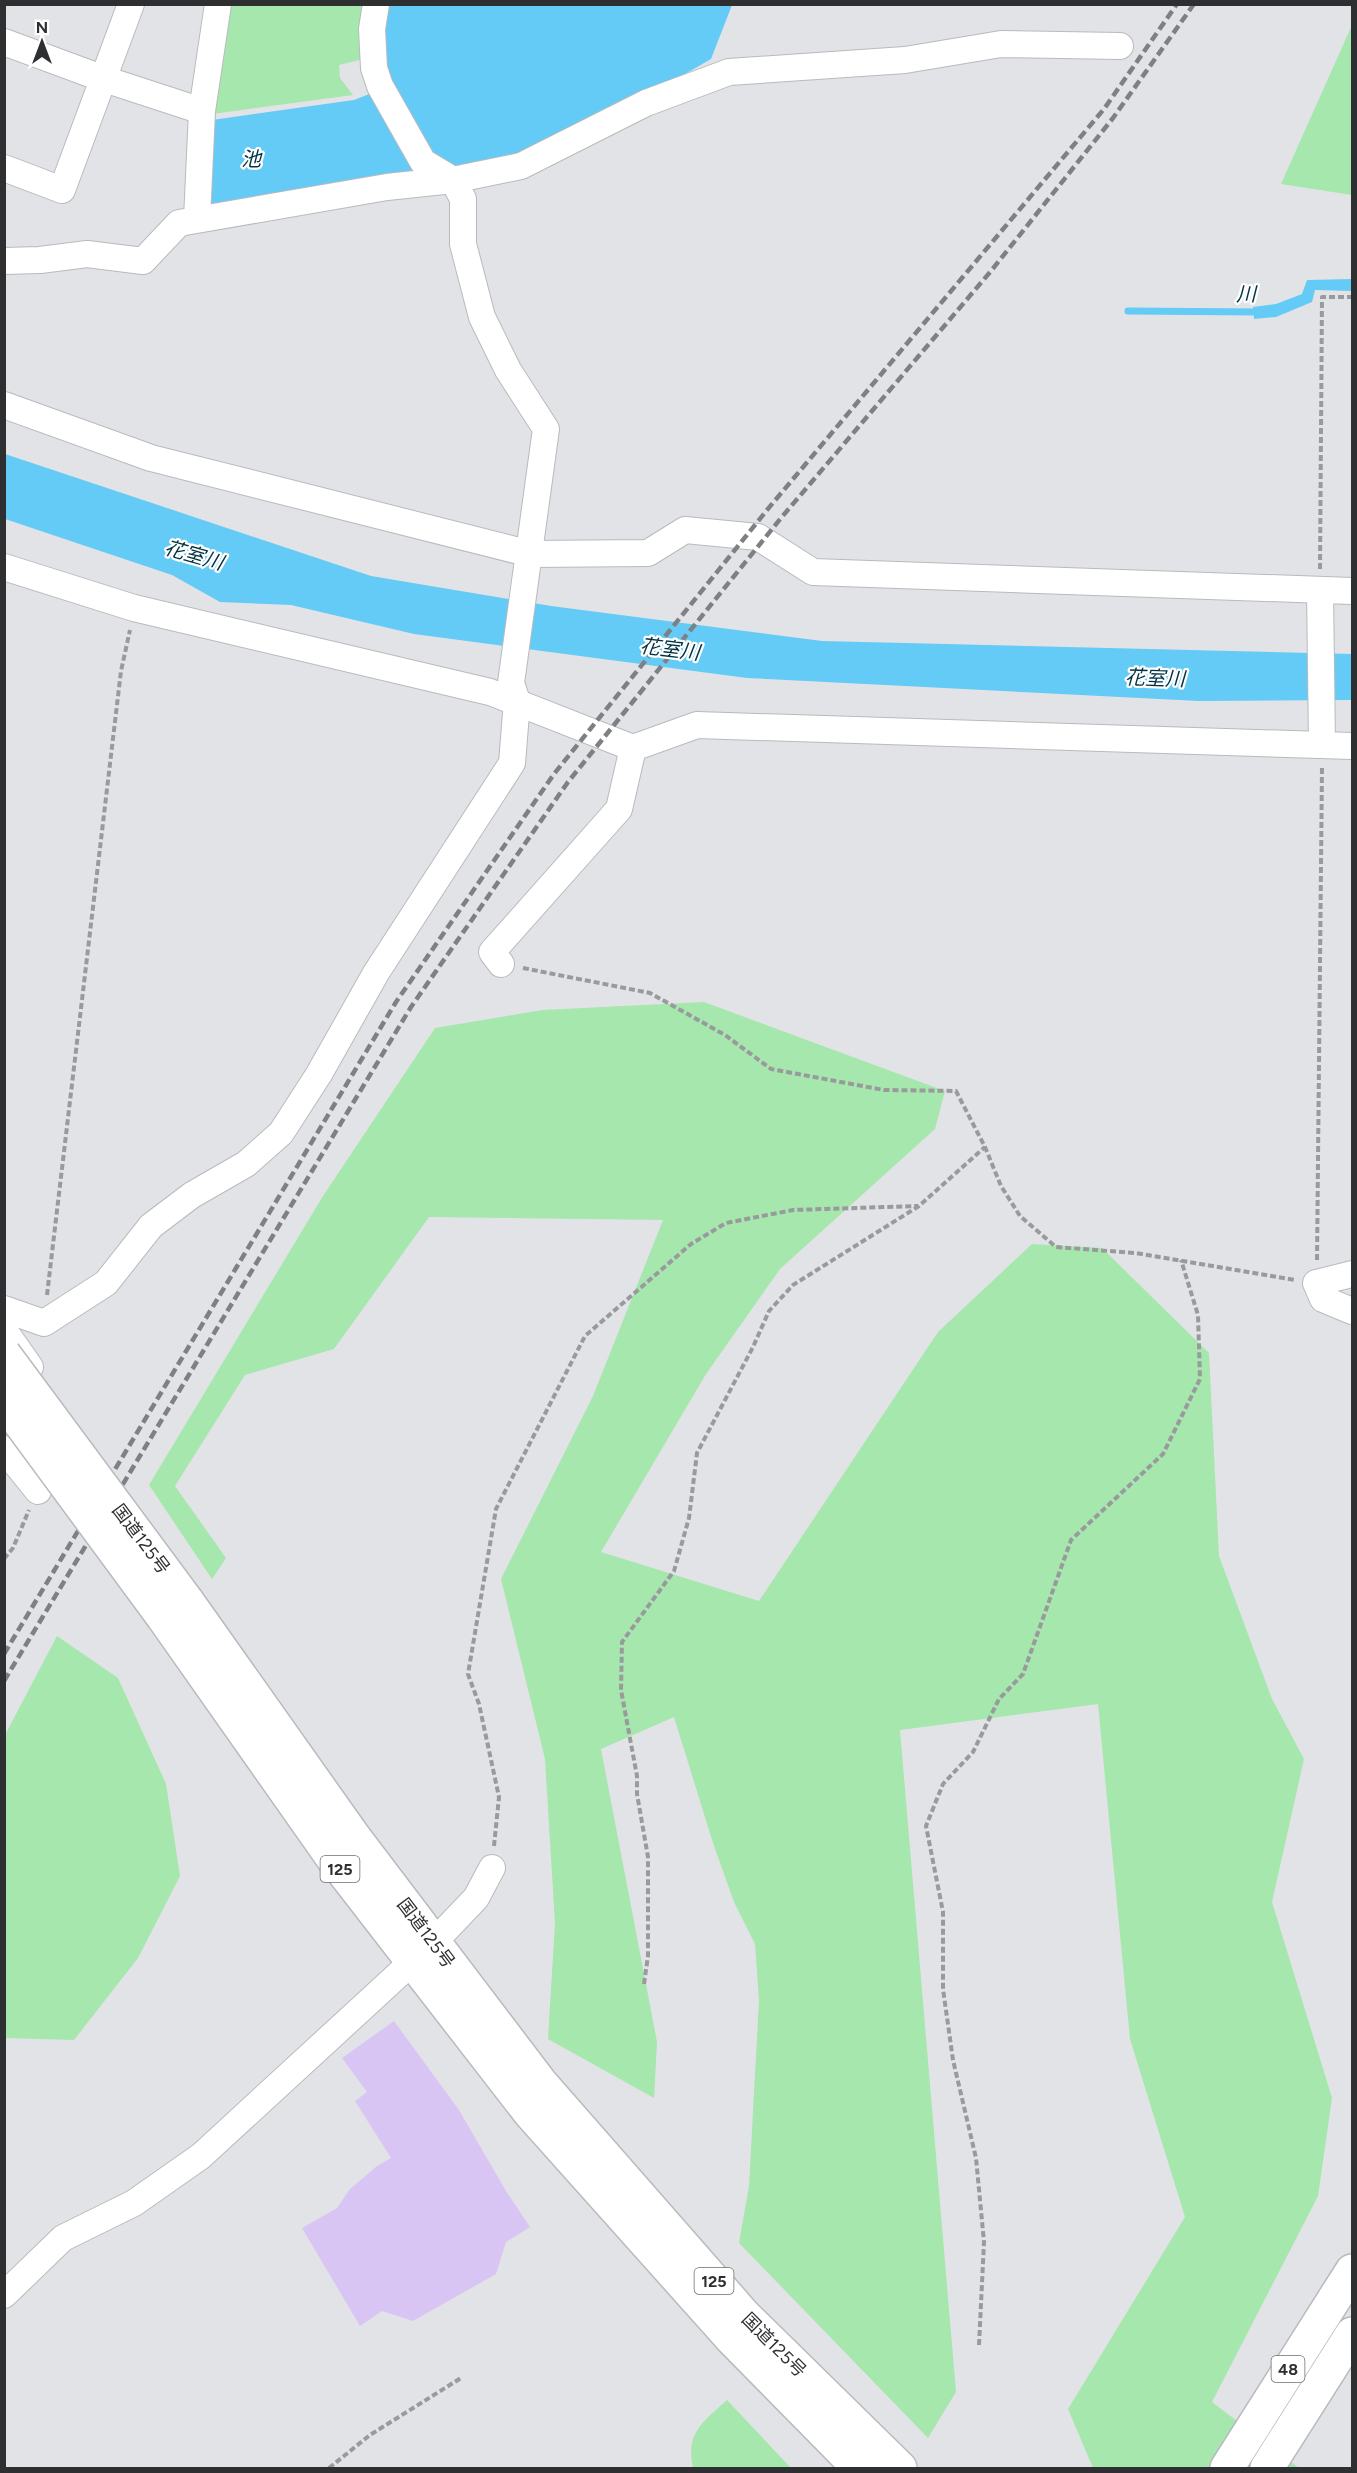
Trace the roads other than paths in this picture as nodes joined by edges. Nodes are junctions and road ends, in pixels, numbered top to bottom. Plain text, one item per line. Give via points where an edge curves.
1 (131, 4) edge
2 (218, 4) edge
3 (376, 4) edge
4 (4, 42) edge
5 (1120, 46) dead end
6 (104, 79) junction
7 (202, 111) junction
8 (4, 168) edge
9 (453, 180) junction
10 (197, 219) junction
11 (4, 261) edge
12 (4, 405) edge
13 (529, 560) junction
14 (4, 567) edge
15 (1320, 590) junction
16 (1353, 591) edge
17 (514, 692) junction
18 (1322, 745) junction
19 (1353, 746) edge
20 (633, 748) junction
21 (501, 964) road end
22 (1353, 1274) edge
23 (4, 1309) edge
24 (1353, 1311) edge
25 (4, 1330) edge
26 (4, 1354) edge
27 (45, 1388) dead end
28 (4, 1401) edge
29 (4, 1449) edge
30 (38, 1491) road end
31 (175, 1609) junction
32 (492, 1868) road end
33 (423, 1952) junction
34 (540, 2082) junction
35 (530, 2113) junction
36 (1353, 2271) edge
37 (4, 2295) edge
38 (1353, 2334) edge
39 (827, 2469) edge
40 (859, 2469) edge
41 (900, 2469) edge
42 (924, 2469) edge
43 (1227, 2469) edge
44 (1267, 2469) edge

1 - 6 street
2 - 7 street
3 - 9 street via 372,29 374,68 380,86 423,162
4 - 6 street
5 - 9 street via 1002,44 905,60 729,72 646,103 521,166
6 - 7 street
6 - 8 street via 62,190
7 - 10 street
9 - 10 street via 387,187
9 - 13 street via 463,199 463,244 482,317 508,370 546,429
10 - 11 street via 179,223 143,261 87,254
12 - 13 street via 151,458
13 - 15 street via 648,553 685,530 758,537 813,572
13 - 17 street
14 - 17 street via 134,608 490,692
15 - 16 street
15 - 18 street
17 - 20 street
17 - 23 street via 513,763 376,973 319,1074 280,1133 246,1164 192,1195 151,1226 106,1283 44,1323
18 - 19 street
18 - 20 street via 697,725
20 - 21 street via 619,809 492,952
22 - 24 street via 1316,1283 1323,1299
25 - 27 street
26 - 31 main road, 国道125号 / 125, bridge
28 - 31 main road, 国道125号 / 125, bridge
29 - 30 street
31 - 33 main road, 国道125号 / 125 via 334,1860
32 - 33 street via 476,1898
33 - 34 main road, 国道125号 / 125
33 - 35 main road, 国道125号 / 125
33 - 37 street via 201,2156 134,2203 63,2238
34 - 41 main road, 国道125号 / 125 via 744,2315
34 - 42 main road via 638,2165 719,2258
35 - 39 main road via 591,2209 670,2304
35 - 40 main road, 国道125号 / 125 via 732,2339
36 - 43 main road, 48
38 - 44 main road, 48

